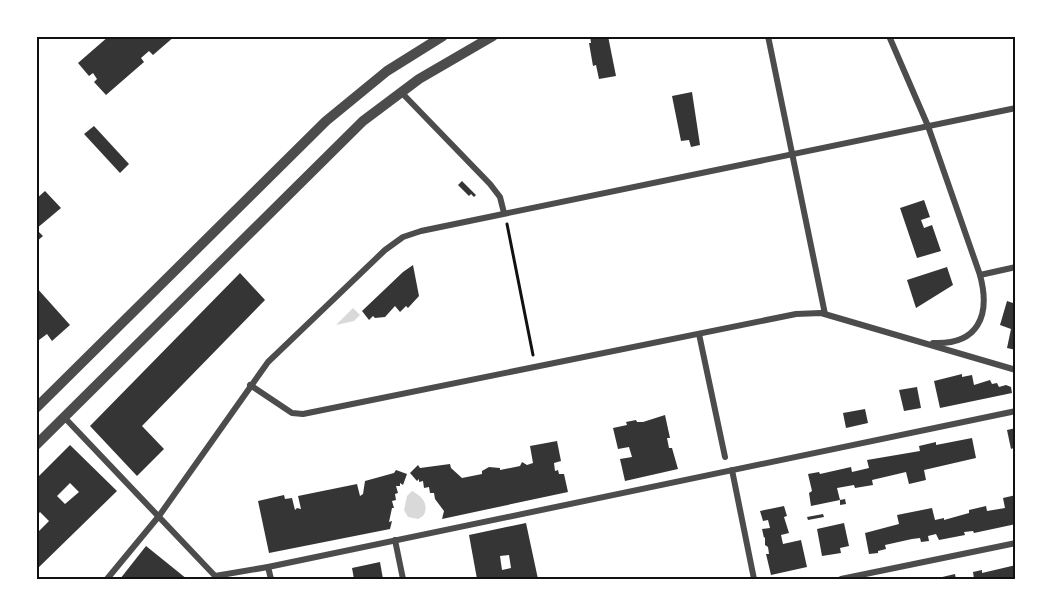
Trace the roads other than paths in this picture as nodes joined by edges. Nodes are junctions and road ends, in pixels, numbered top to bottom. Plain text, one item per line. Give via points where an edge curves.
1 (443, 36) edge
2 (493, 36) edge
3 (768, 36) edge
4 (889, 36) edge
5 (401, 92) junction
6 (1016, 108) edge
7 (928, 126) junction
8 (793, 154) junction
9 (504, 213) junction
10 (1016, 267) edge
11 (980, 275) junction
12 (825, 314) junction
13 (699, 334) junction
14 (923, 343) junction
15 (1016, 370) edge
16 (250, 385) junction
17 (36, 408) edge
18 (1016, 411) edge
19 (64, 417) junction
20 (36, 445) edge
21 (725, 457) dead end
22 (732, 470) junction
23 (159, 516) junction
24 (395, 540) junction
25 (1016, 543) edge
26 (268, 567) junction
27 (216, 578) edge
28 (107, 579) edge
29 (271, 579) edge
30 (403, 579) edge
31 (754, 579) edge
32 (841, 579) edge

1 - 17 street via 387,71 326,121
2 - 5 street
3 - 8 street
4 - 7 street
5 - 9 street via 490,184 500,197
5 - 19 street via 363,122
6 - 7 street
7 - 8 street
7 - 11 street
8 - 9 street
8 - 12 street
9 - 16 street via 403,237 384,250 268,362
10 - 11 street
11 - 14 street via 983,313 972,333 945,344
12 - 13 street via 801,313
12 - 14 street
13 - 16 street via 303,414 292,413
13 - 21 street
14 - 15 street
16 - 23 street
18 - 22 street
19 - 20 street
19 - 23 street
22 - 24 street
22 - 31 street
23 - 27 street
23 - 28 street
24 - 26 street
24 - 30 street
25 - 32 street
26 - 27 street
26 - 29 street

